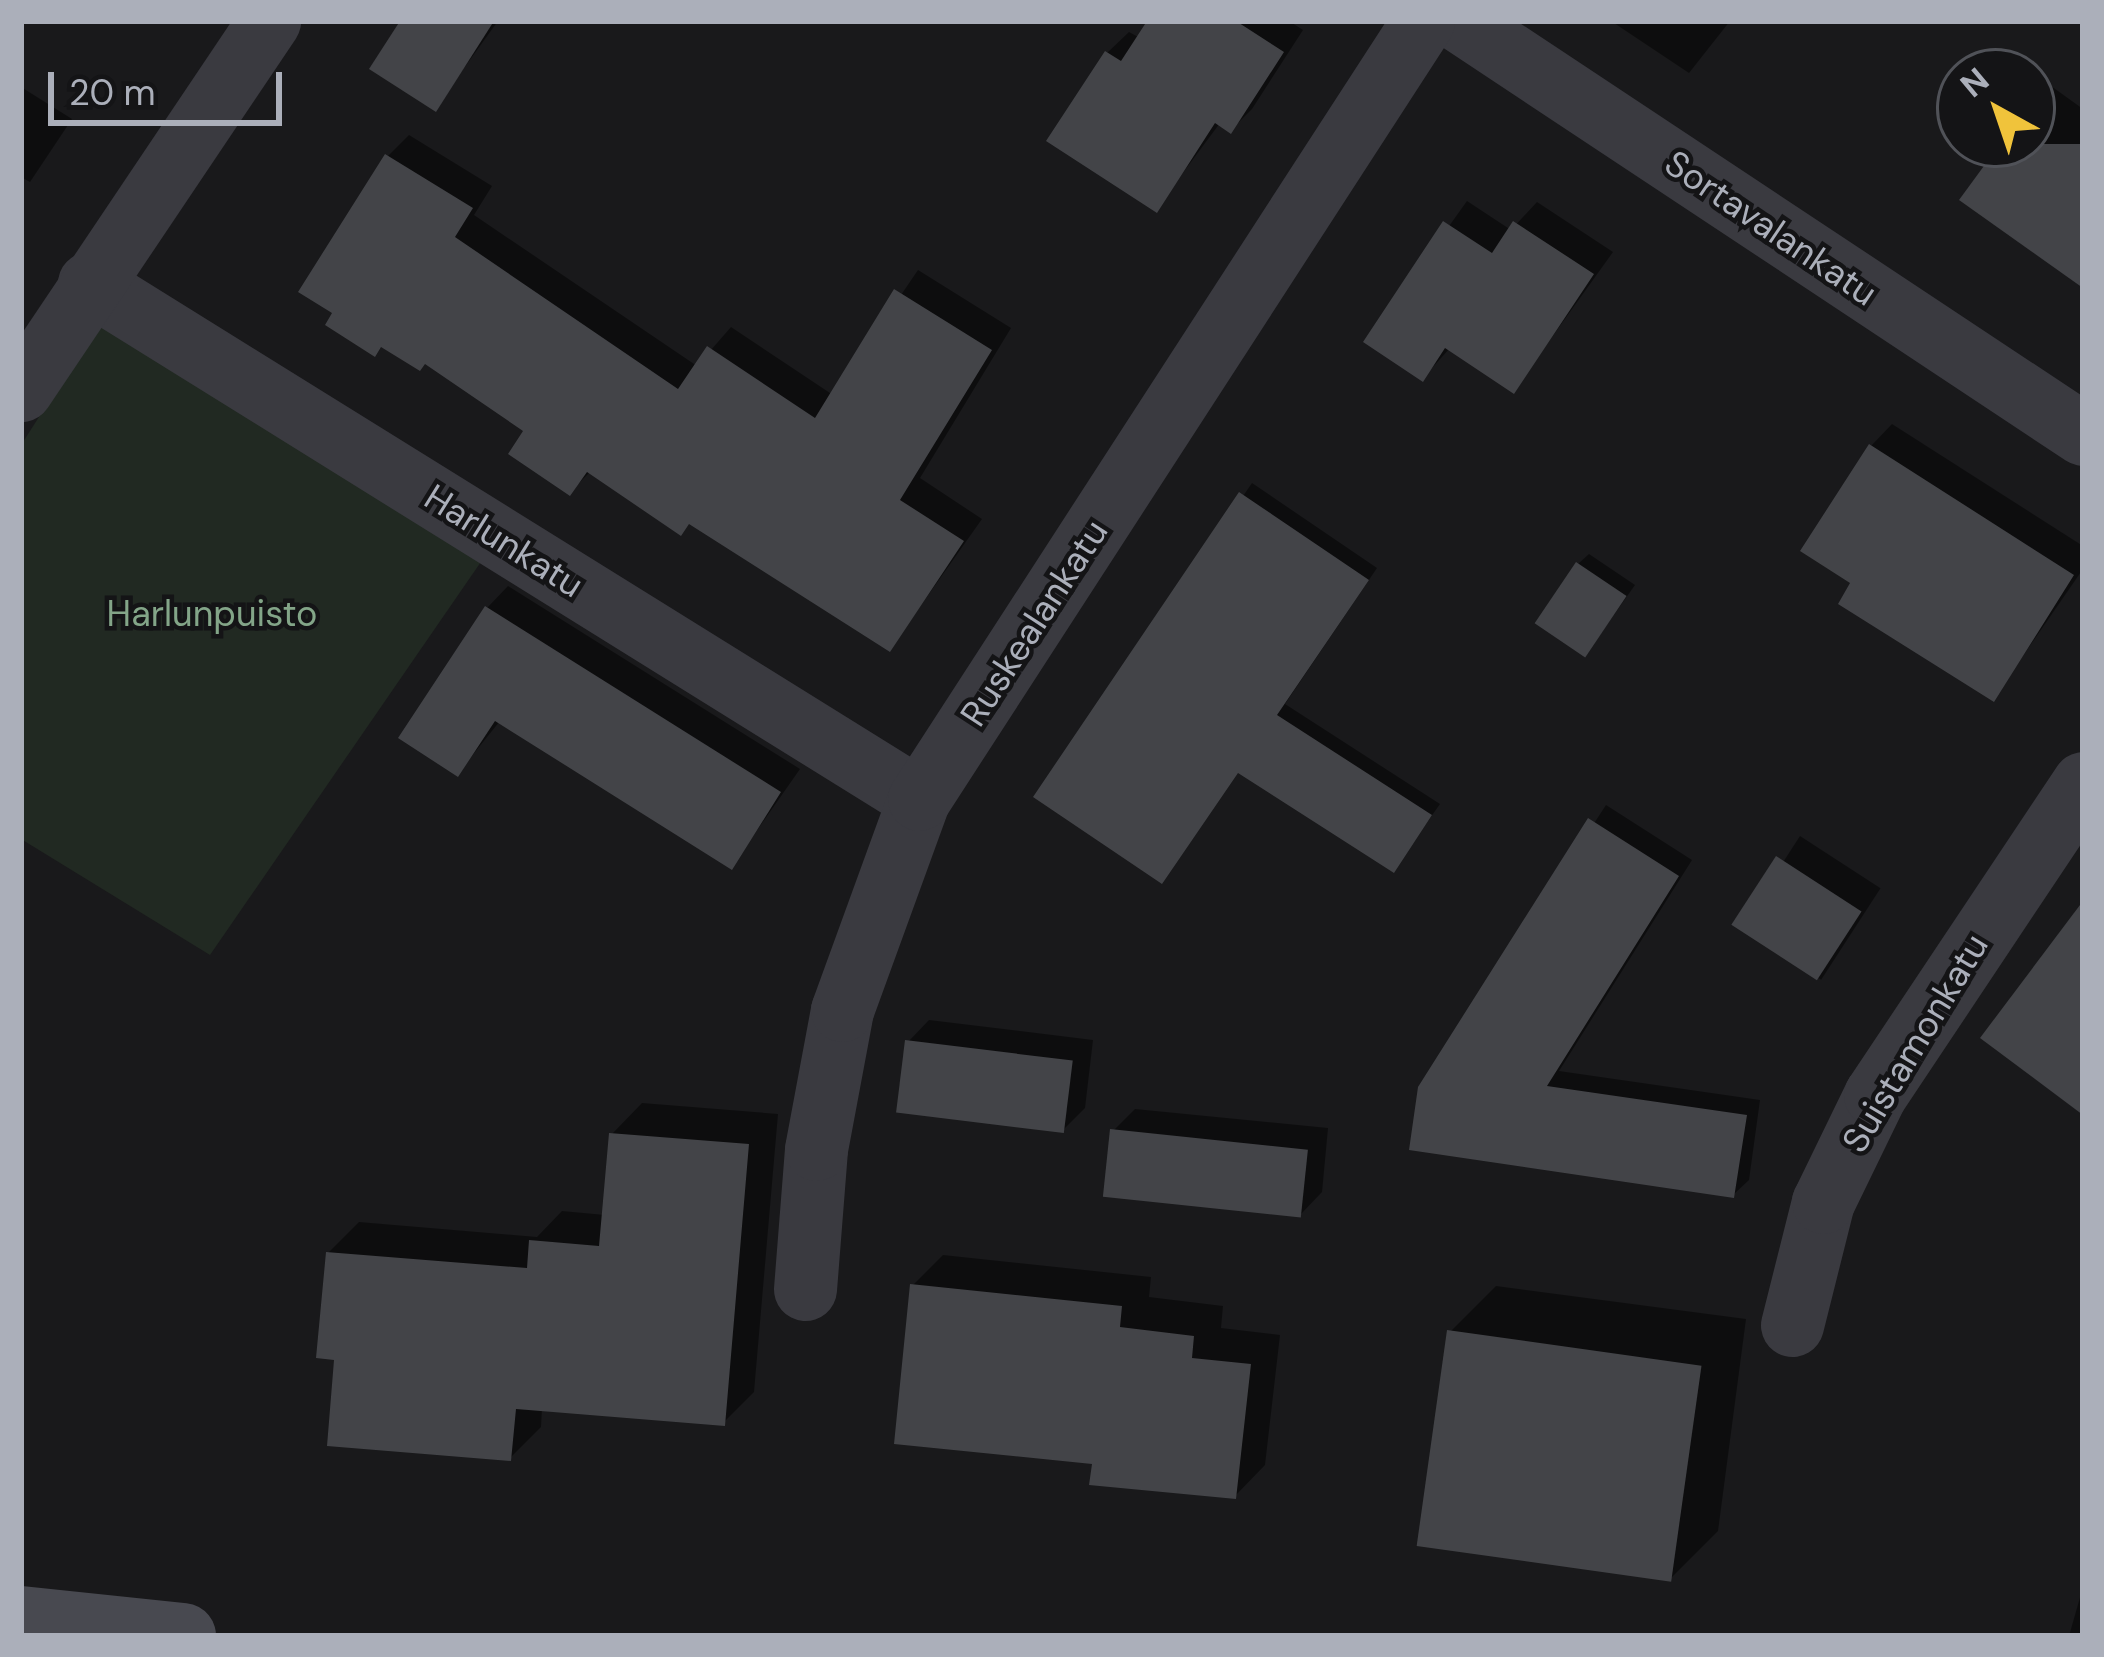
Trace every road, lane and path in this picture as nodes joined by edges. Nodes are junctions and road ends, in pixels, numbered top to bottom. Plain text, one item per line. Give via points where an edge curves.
1 (269, 21) edge
2 (1423, 21) edge
3 (1460, 21) edge
4 (88, 283) junction
5 (21, 390) edge
6 (2083, 434) edge
7 (2083, 783) edge
8 (919, 799) junction
9 (805, 1289) dead end
10 (1792, 1324) dead end
11 (21, 1619) edge
12 (183, 1636) edge

1 - 4 street
2 - 8 street, Ruskealankatu
3 - 6 street, Sortavalankatu
4 - 5 street
4 - 8 street, Harlunkatu
7 - 10 street, Suistamonkatu via 1875,1095 1823,1202
8 - 9 street, Ruskealankatu via 842,1010 816,1149
11 - 12 main road

